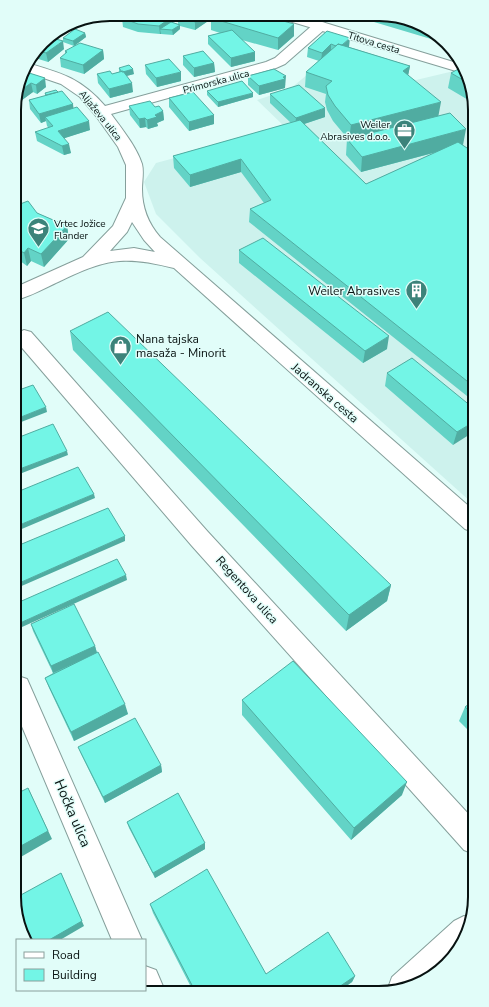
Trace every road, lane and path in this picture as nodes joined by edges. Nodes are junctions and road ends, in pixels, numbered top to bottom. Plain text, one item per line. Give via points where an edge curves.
1 (316, 21) edge
2 (449, 55) edge
3 (457, 68) edge
4 (31, 69) edge
5 (100, 112) junction
6 (134, 198) junction
7 (90, 261) junction
8 (177, 263) junction
9 (21, 292) edge
10 (24, 337) dead end
11 (468, 519) edge
12 (21, 694) edge
13 (468, 833) edge
14 (458, 936) edge
15 (127, 939) edge
16 (411, 979) edge

1 - 2 street, Titova cesta
1 - 3 street, Titova cesta
1 - 5 street, Primorska ulica via 280,61 271,65
4 - 5 street, Aljaževa ulica via 79,88
5 - 6 street, Aljaževa ulica via 126,146 134,163
6 - 7 street, Aljaževa ulica via 121,228
6 - 8 street, Aljaževa ulica via 141,225
7 - 8 street via 133,254
7 - 9 street
8 - 11 street, Jadranska cesta
10 - 13 street, Regentova ulica via 200,539
12 - 15 street, Hočka ulica
14 - 16 street

